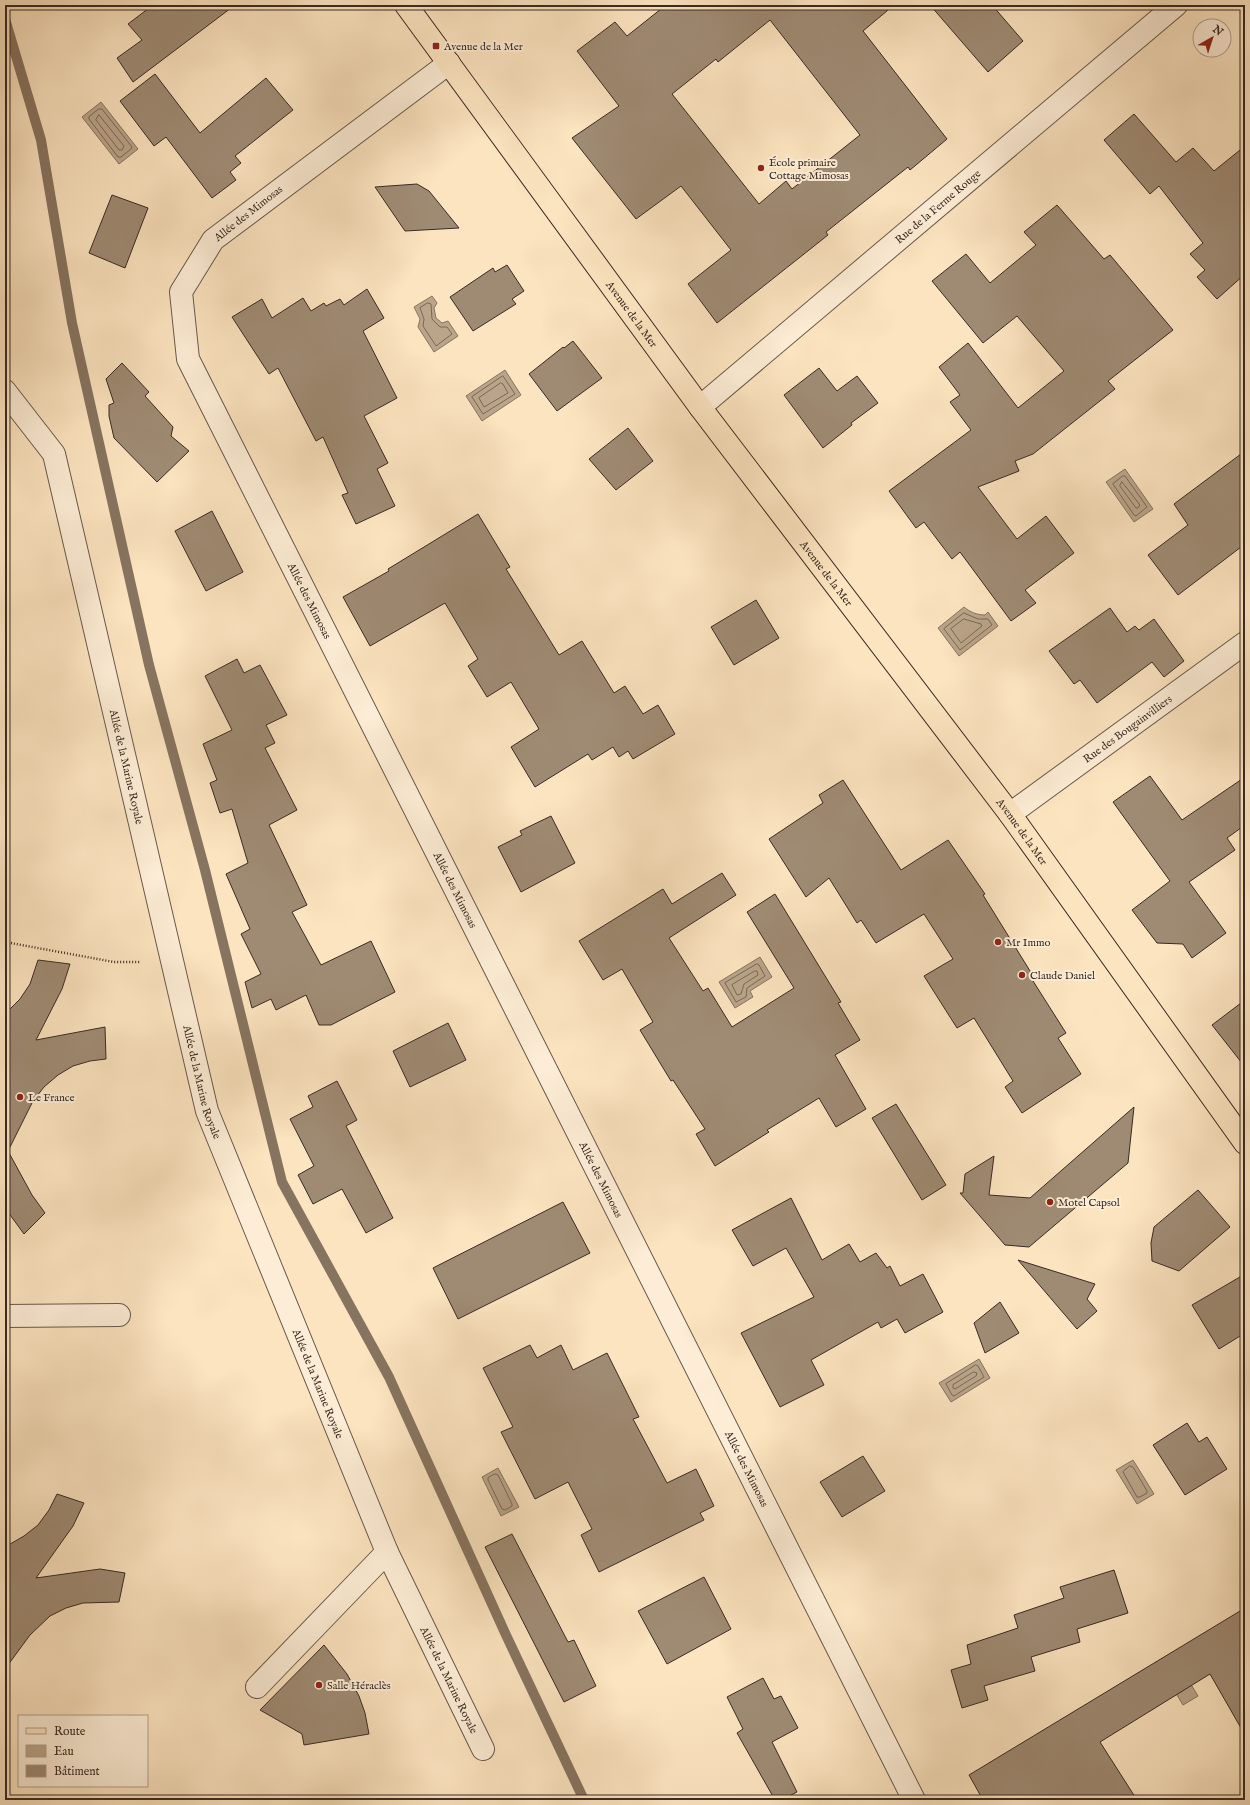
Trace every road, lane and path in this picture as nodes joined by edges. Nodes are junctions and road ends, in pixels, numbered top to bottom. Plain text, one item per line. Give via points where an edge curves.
1 (406, 5) edge
2 (1176, 5) edge
3 (449, 62) junction
4 (5, 392) edge
5 (700, 407) junction
6 (1245, 643) edge
7 (1010, 814) junction
8 (5, 942) edge
9 (172, 961) junction
10 (1245, 1143) edge
11 (119, 1315) dead end
12 (5, 1316) edge
13 (387, 1552) junction
14 (257, 1687) dead end
15 (483, 1749) dead end
16 (914, 1800) edge

1 - 3 main road, Avenue de la Mer
2 - 5 street, Rue de la Ferme Rouge
3 - 5 main road, Avenue de la Mer
3 - 16 street, Allée des Mimosas via 213,240 181,292 188,359
4 - 9 street, Allée de la Marine Royale via 54,454
5 - 7 main road, Avenue de la Mer
6 - 7 street, Rue des Bougainvilliers
7 - 10 main road, Avenue de la Mer
8 - 9 path via 114,962
9 - 13 street, Allée de la Marine Royale via 207,1111
11 - 12 street
13 - 14 street
13 - 15 street, Allée de la Marine Royale

